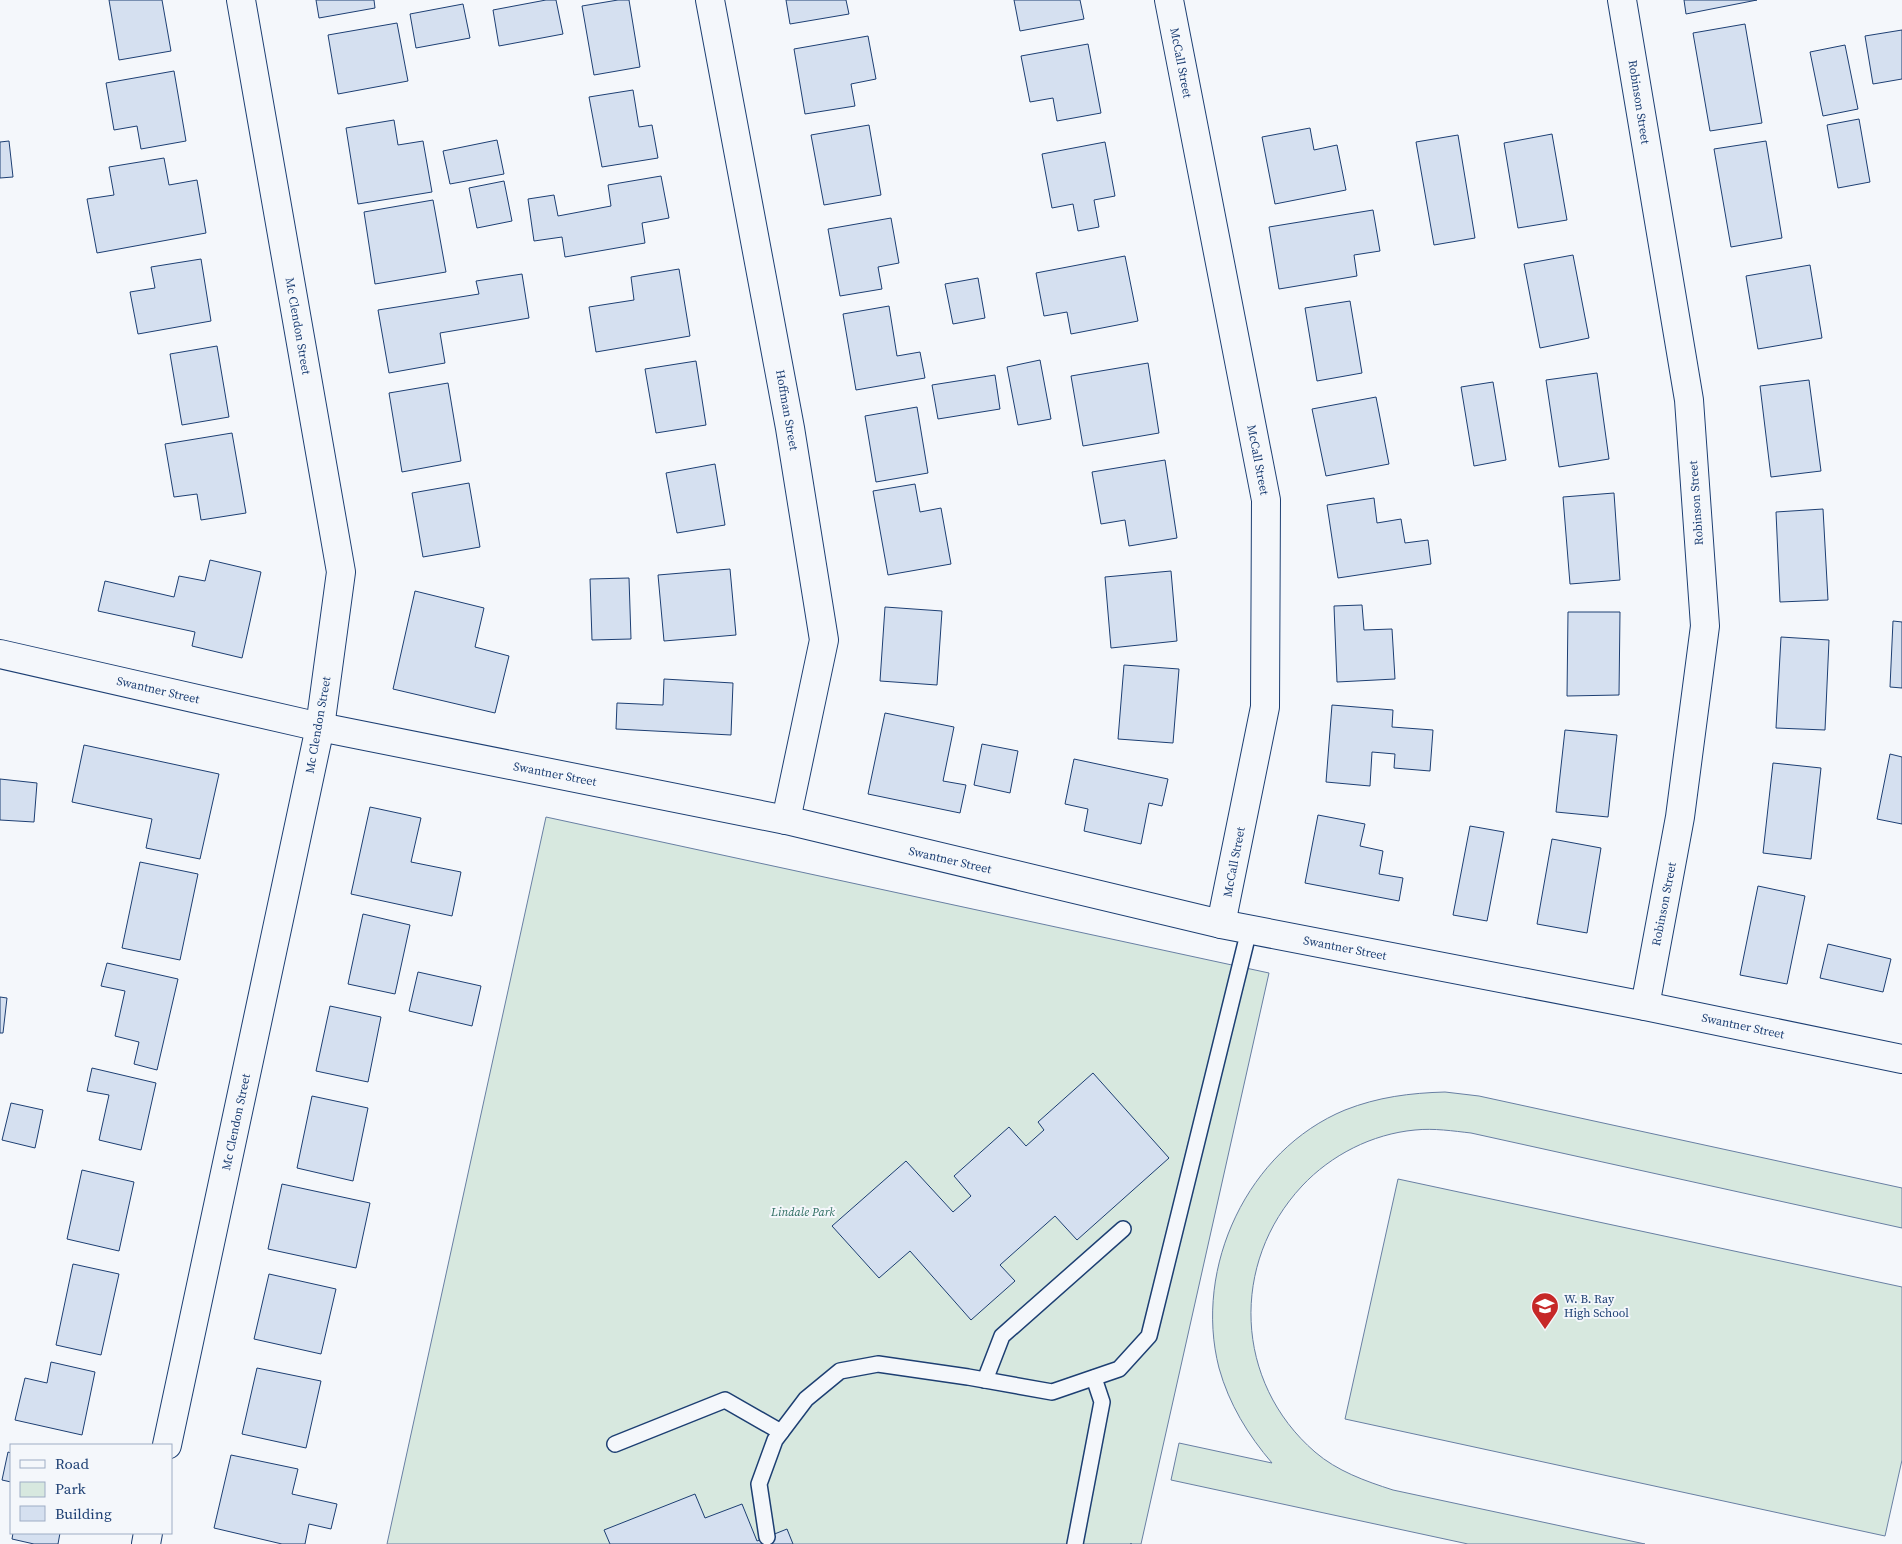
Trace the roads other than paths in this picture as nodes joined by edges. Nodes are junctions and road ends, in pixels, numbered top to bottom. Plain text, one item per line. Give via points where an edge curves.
1 (241, 0) edge
2 (710, 0) edge
3 (1169, 0) edge
4 (1622, 0) edge
5 (0, 654) edge
6 (320, 727) junction
7 (786, 820) junction
8 (1221, 924) junction
9 (1249, 930) junction
10 (1645, 1006) junction
11 (1902, 1059) edge
12 (1123, 1229) dead end
13 (1094, 1378) junction
14 (985, 1380) junction
15 (781, 1432) junction
16 (167, 1444) edge
17 (614, 1444) dead end
18 (767, 1537) dead end
19 (1075, 1544) edge

1 - 6 street, Mc Clendon Street via 341,572
2 - 7 street, Hoffman Street via 790,428 824,640
3 - 8 street, McCall Street via 1266,500 1265,707
4 - 10 street, Robinson Street via 1688,400 1705,626 1680,817
5 - 6 street, Swantner Street
6 - 7 street, Swantner Street
6 - 16 street, Mc Clendon Street
7 - 8 street, Swantner Street
8 - 9 street, Swantner Street
9 - 10 street, Swantner Street
9 - 13 lane via 1149,1336 1119,1369
10 - 11 street, Swantner Street
12 - 14 lane via 1002,1336
13 - 14 lane via 1052,1392
13 - 19 lane via 1102,1402
14 - 15 lane via 878,1364 840,1371 806,1400
15 - 17 lane via 725,1400
15 - 18 lane via 759,1484

